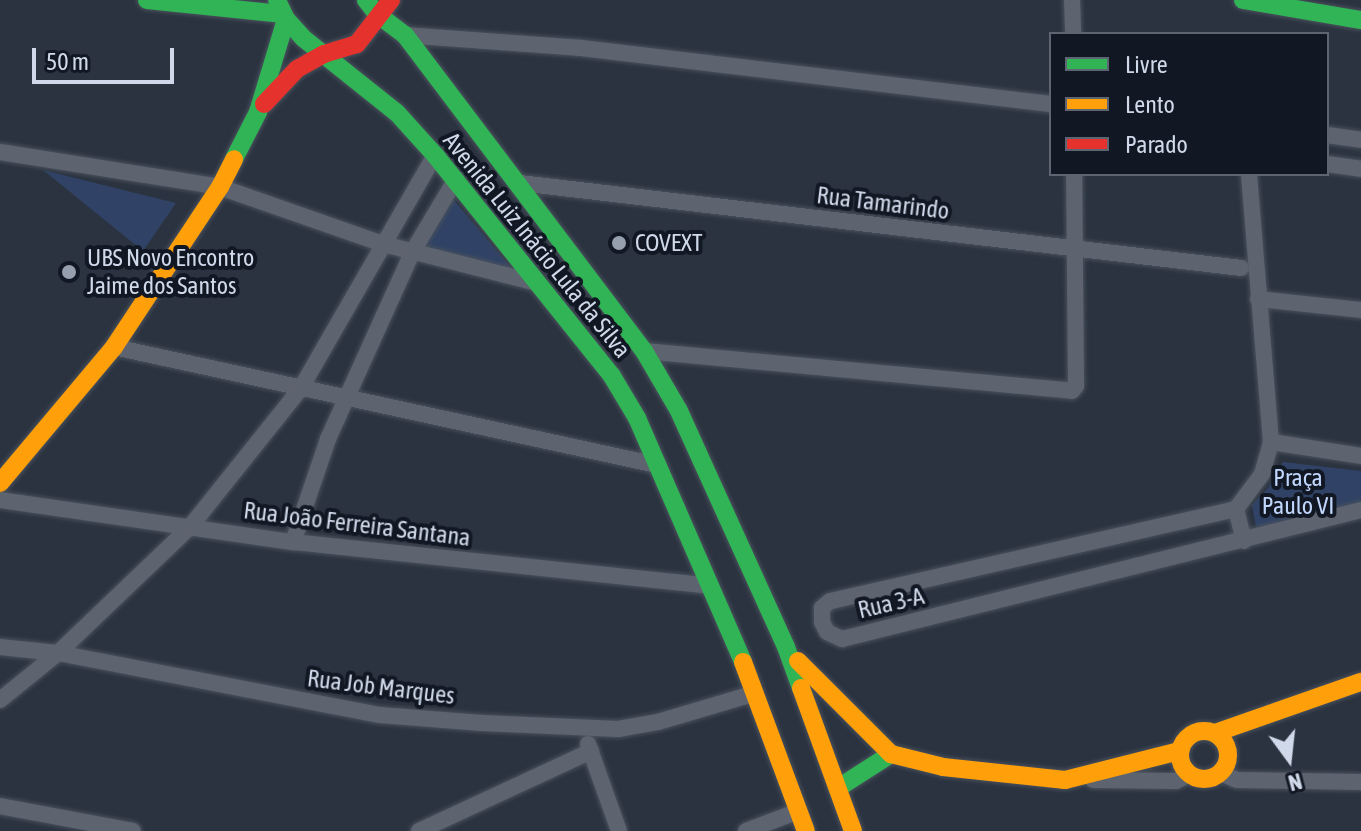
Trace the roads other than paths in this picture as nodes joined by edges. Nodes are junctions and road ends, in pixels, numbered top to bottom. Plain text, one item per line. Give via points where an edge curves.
1 (147, 0) edge
2 (391, 0) edge
3 (1072, 0) edge
4 (1246, 0) edge
5 (372, 7) edge
6 (282, 11) edge
7 (1361, 20) edge
8 (1073, 32) edge
9 (405, 35) junction
10 (324, 54) junction
11 (1049, 104) edge
12 (258, 112) junction
13 (1329, 135) edge
14 (1361, 140) edge
15 (0, 152) edge
16 (435, 155) junction
17 (1329, 164) edge
18 (1361, 169) edge
19 (1074, 176) edge
20 (1249, 176) edge
21 (456, 179) junction
22 (520, 183) junction
23 (220, 187) junction
24 (383, 244) junction
25 (1075, 250) junction
26 (413, 251) junction
27 (1241, 268) dead end
28 (542, 285) junction
29 (1258, 299) junction
30 (1361, 310) edge
31 (114, 347) junction
32 (644, 351) junction
33 (301, 388) junction
34 (347, 398) junction
35 (1271, 442) junction
36 (1361, 456) edge
37 (657, 465) junction
38 (0, 483) edge
39 (0, 500) edge
40 (1236, 509) junction
41 (1361, 510) edge
42 (190, 527) junction
43 (1244, 541) junction
44 (293, 542) junction
45 (709, 586) junction
46 (0, 647) edge
47 (786, 647) junction
48 (58, 653) junction
49 (1361, 682) edge
50 (756, 693) junction
51 (0, 700) edge
52 (581, 728) junction
53 (1215, 733) junction
54 (591, 751) junction
55 (1180, 751) junction
56 (891, 754) junction
57 (1221, 773) junction
58 (1190, 774) junction
59 (1065, 780) junction
60 (1361, 782) edge
61 (838, 788) junction
62 (0, 806) edge
63 (799, 811) junction
64 (133, 831) edge
65 (419, 831) edge
66 (619, 831) edge
67 (746, 831) edge
68 (806, 831) edge
69 (853, 831) edge

1 - 6 street
2 - 5 street
3 - 8 street
4 - 7 street
5 - 9 street, Avenida Luiz Inácio Lula da Silva
5 - 10 street via 369,30 357,44
6 - 10 street, Avenida Luiz Inácio Lula da Silva
6 - 12 street
9 - 11 street via 581,48
9 - 22 street, Avenida Luiz Inácio Lula da Silva
10 - 12 street via 297,69
10 - 16 street, Avenida Luiz Inácio Lula da Silva via 397,113
12 - 23 street
13 - 14 street
15 - 23 street
16 - 21 street, Avenida Luiz Inácio Lula da Silva
16 - 24 street
17 - 18 street
19 - 25 street
20 - 29 street
21 - 26 street
21 - 28 street, Avenida Luiz Inácio Lula da Silva
22 - 25 street, Rua Tamarindo
22 - 32 street, Avenida Luiz Inácio Lula da Silva
23 - 24 street
23 - 31 street
24 - 26 street
24 - 33 street
25 - 27 street, Rua Tamarindo
25 - 32 street via 1076,386 1069,392
26 - 28 street
26 - 34 street
28 - 37 street, Avenida Luiz Inácio Lula da Silva via 612,376
29 - 30 street
29 - 35 street
31 - 33 street
31 - 38 street
32 - 47 street, Avenida Luiz Inácio Lula da Silva via 679,411
33 - 34 street
33 - 42 street
34 - 37 street
34 - 44 street
35 - 36 street
35 - 40 street via 1265,467
37 - 45 street, Avenida Luiz Inácio Lula da Silva
39 - 42 street, Rua João Ferreira Santana
40 - 43 street
40 - 43 street, Rua 3-A via 830,601 822,608 822,622 827,632 842,639
41 - 43 street, Rua 3-A
42 - 44 street, Rua João Ferreira Santana
42 - 48 street
44 - 45 street, Rua João Ferreira Santana
45 - 50 street, Avenida Luiz Inácio Lula da Silva
46 - 48 street, Rua Job Marques
47 - 56 street
47 - 61 street, Avenida Luiz Inácio Lula da Silva
48 - 51 street
48 - 52 street, Rua Job Marques via 380,715
49 - 53 street
50 - 52 street, Rua Job Marques via 658,722
50 - 63 street, Avenida Luiz Inácio Lula da Silva
52 - 54 street
53 - 55 street via 1195,732
53 - 57 street via 1228,749
54 - 65 street
54 - 66 street
55 - 58 street
55 - 59 street
56 - 59 street via 985,774
56 - 61 street
57 - 58 street via 1204,780
57 - 60 street via 1237,780
58 - 59 street via 1176,781
61 - 69 street, Avenida Luiz Inácio Lula da Silva
62 - 64 street
63 - 67 street
63 - 68 street, Avenida Luiz Inácio Lula da Silva

